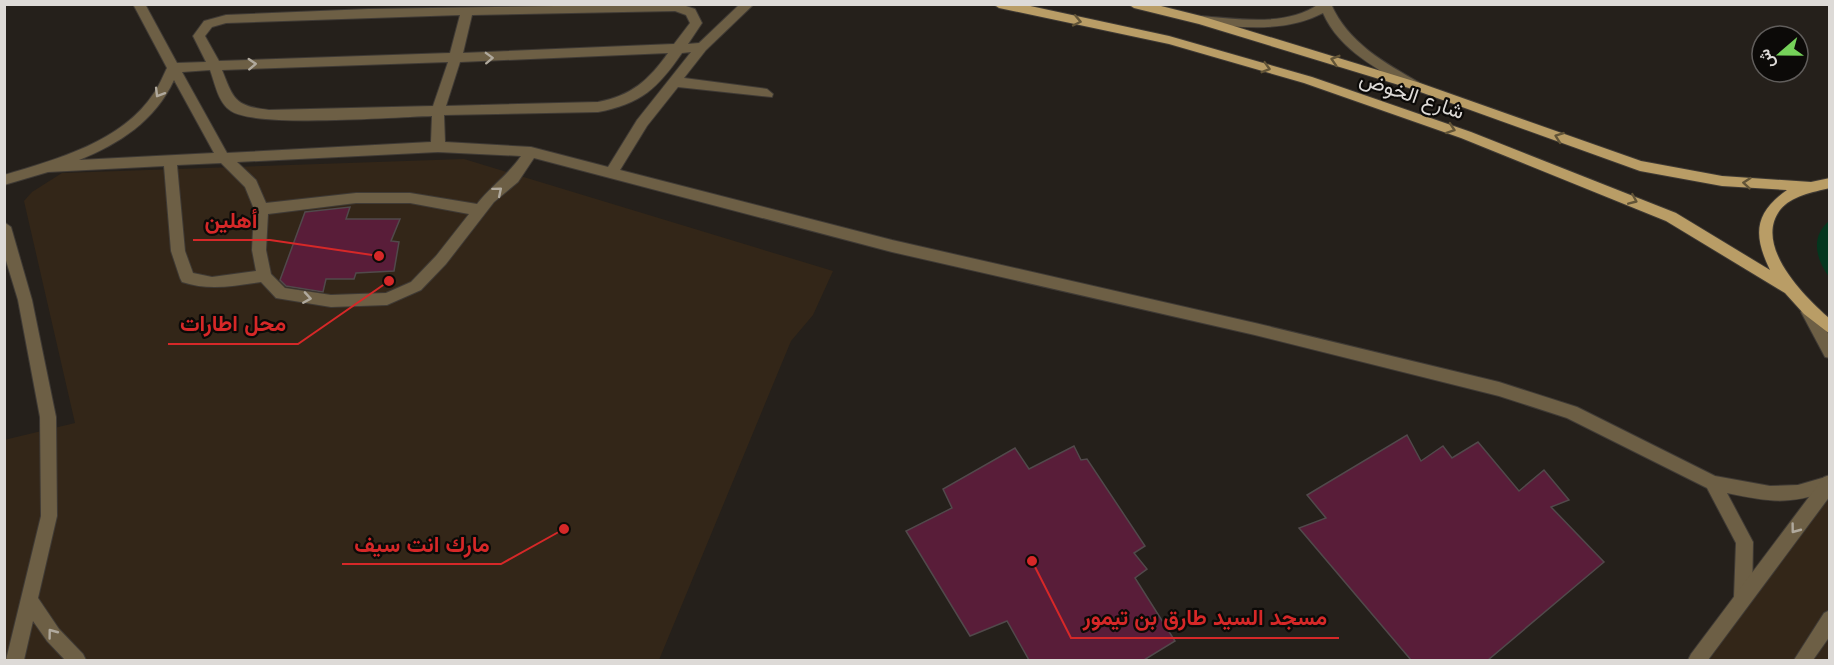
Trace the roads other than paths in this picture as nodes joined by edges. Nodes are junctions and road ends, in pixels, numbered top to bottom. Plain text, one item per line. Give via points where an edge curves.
1 (139, 4) edge
2 (748, 4) edge
3 (999, 4) edge
4 (1134, 4) edge
5 (1325, 6) edge
6 (466, 13) junction
7 (1201, 20) junction
8 (702, 47) junction
9 (676, 49) junction
10 (455, 59) junction
11 (214, 66) junction
12 (173, 68) junction
13 (677, 82) junction
14 (1416, 86) junction
15 (767, 94) dead end
16 (438, 111) junction
17 (438, 147) junction
18 (531, 152) junction
19 (223, 158) junction
20 (170, 160) junction
21 (49, 167) junction
22 (613, 171) junction
23 (4, 180) edge
24 (1830, 183) edge
25 (1806, 186) junction
26 (261, 209) junction
27 (480, 210) junction
28 (4, 227) edge
29 (264, 276) junction
30 (1787, 288) junction
31 (1808, 312) junction
32 (1830, 328) edge
33 (1830, 352) edge
34 (1713, 483) junction
35 (1829, 483) edge
36 (1743, 597) junction
37 (31, 602) junction
38 (1830, 620) edge
39 (15, 660) edge
40 (77, 660) edge
41 (1697, 660) edge
42 (1803, 660) edge

1 - 12 street
2 - 8 street
3 -> 30 main road, شارع الخوض via 1169,40 1308,80 1466,135 1671,217
4 - 7 main road, شارع الخوض
5 - 7 street via 1308,18 1288,23
5 - 14 street via 1359,50
6 - 9 street via 686,9 696,23
6 - 10 street
6 - 11 street via 368,13 216,21 203,27 199,36
14 -> 7 main road, شارع الخوض
8 - 9 street
8 - 13 street
10 -> 9 street
9 - 16 street via 641,94 615,106
11 -> 10 street
10 - 16 street
11 - 12 street
11 - 16 street via 223,94 245,113
12 - 19 street
12 -> 21 street via 158,99 135,121 109,140
13 - 15 street
13 - 22 street via 642,123
25 -> 14 main road, شارع الخوض via 1722,181 1640,166
16 - 17 street
17 - 18 street
17 - 19 street
18 - 22 street
27 -> 18 street via 513,178
19 - 20 street
19 - 26 street via 251,183
20 - 21 street
20 - 29 street via 178,251 187,278 212,283
21 - 23 street
22 - 34 street via 892,246 1499,389 1570,412
24 - 25 main road
25 - 30 main road via 1783,196 1769,213 1765,235 1771,261
26 - 27 street via 356,198 410,198
26 - 29 street via 259,250
29 -> 27 street via 281,294 331,301 387,299 416,286
28 - 37 street via 25,300 48,417 49,516
30 - 31 main road
31 - 32 main road
31 - 33 street
34 - 35 street via 1770,494 1798,493
34 - 36 street via 1745,542
35 -> 36 street
36 - 41 street
37 - 39 street
40 -> 37 street via 52,635
38 - 42 street

